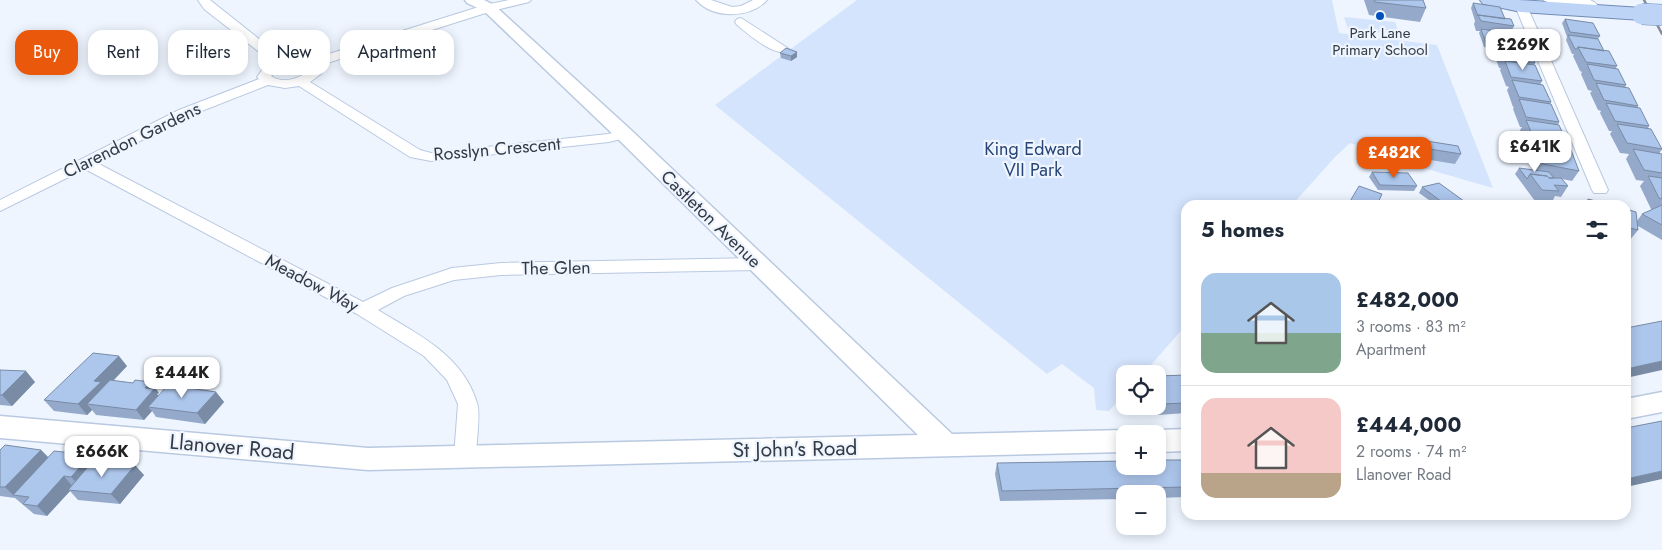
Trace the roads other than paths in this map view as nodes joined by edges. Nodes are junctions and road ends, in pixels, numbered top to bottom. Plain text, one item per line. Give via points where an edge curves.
1 (204, 0) edge
2 (525, 0) edge
3 (702, 0) edge
4 (761, 0) edge
5 (1489, 0) edge
6 (1549, 0) edge
7 (481, 4) edge
8 (1521, 6) junction
9 (749, 8) junction
10 (719, 9) junction
11 (1601, 13) junction
12 (1662, 15) edge
13 (741, 22) junction
14 (258, 45) edge
15 (782, 49) edge
16 (330, 57) edge
17 (265, 75) edge
18 (312, 75) edge
19 (267, 81) junction
20 (300, 81) junction
21 (624, 134) junction
22 (86, 163) junction
23 (1600, 190) dead end
24 (0, 206) edge
25 (756, 264) junction
26 (364, 310) junction
27 (1662, 402) edge
28 (1631, 408) edge
29 (0, 427) edge
30 (1181, 440) edge
31 (1116, 441) edge
32 (1166, 441) edge
33 (946, 445) junction
34 (465, 457) junction

1 - 14 street
2 - 7 street
3 - 10 street
4 - 9 street
5 - 8 main road
6 - 11 street via 1590,4
7 - 16 street
7 - 21 street, Castleton Avenue
8 - 11 main road
8 - 23 street
9 - 10 street via 739,11
9 - 13 street via 753,14
10 - 13 street via 715,16 719,20
11 - 12 main road, bridge
13 - 15 street
17 - 19 street
18 - 20 street
19 - 20 street via 282,84
19 - 22 street, Clarendon Gardens via 184,113
20 - 21 street, Rosslyn Crescent via 415,154 431,157
21 - 25 street, Castleton Avenue
22 - 24 street, Clarendon Gardens
22 - 26 street, Meadow Way
25 - 26 street, The Glen via 501,269 452,274 398,292
25 - 33 street, Castleton Avenue
26 - 34 street, Meadow Way via 431,351 455,376 468,404
27 - 28 street
29 - 34 street, Llanover Road via 368,459
30 - 32 street
31 - 33 street, St John's Road
33 - 34 street, St John's Road

